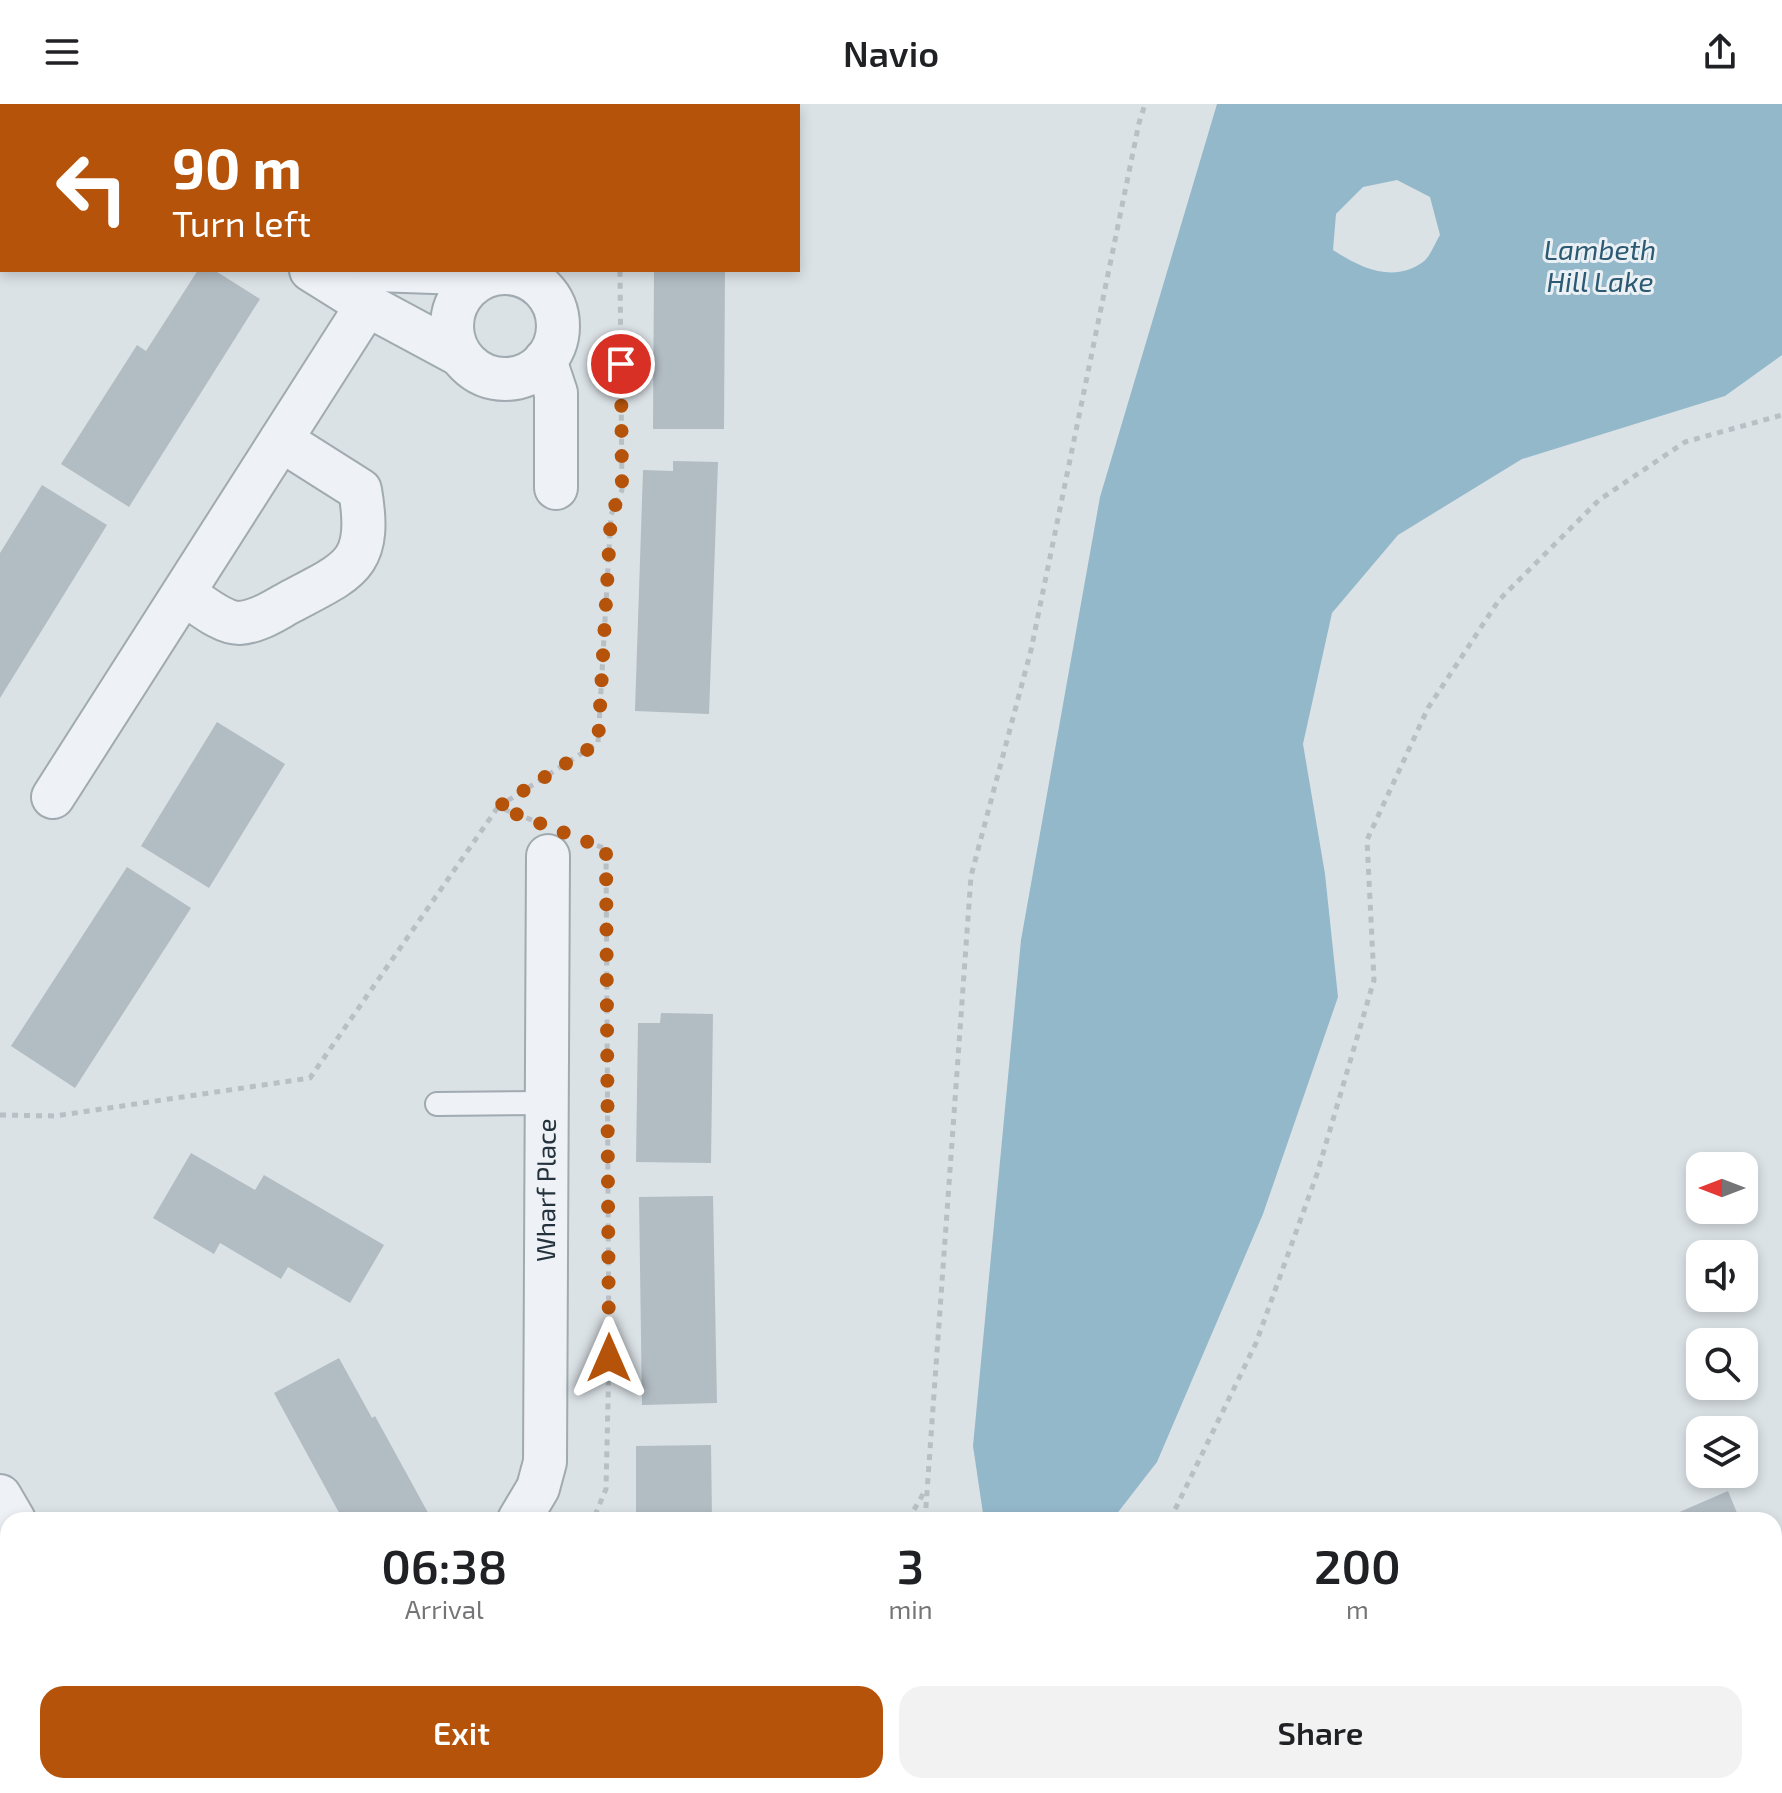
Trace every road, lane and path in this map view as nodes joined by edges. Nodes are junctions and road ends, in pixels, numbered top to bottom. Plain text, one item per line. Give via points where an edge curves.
1 (1145, 104) edge
2 (318, 272) edge
3 (620, 272) edge
4 (492, 274) junction
5 (371, 288) edge
6 (460, 355) junction
7 (545, 360) junction
8 (1782, 415) edge
9 (281, 440) junction
10 (556, 488) dead end
11 (184, 594) junction
12 (53, 797) dead end
13 (498, 807) junction
14 (555, 839) junction
15 (547, 1103) junction
16 (437, 1104) dead end
17 (0, 1115) edge
18 (927, 1488) junction
19 (524, 1512) edge
20 (596, 1512) edge
21 (913, 1512) edge
22 (926, 1512) edge
23 (1174, 1512) edge

1 - 18 path via 1031,650 971,876
2 - 5 street
3 - 13 path via 622,490 611,515 598,743
4 - 5 street
4 - 6 street via 476,281 455,306 452,323
4 - 7 street via 524,277 549,297 558,329
5 - 6 street
5 - 9 street
6 - 7 street via 471,367 501,379 533,371
7 - 10 street via 556,393
8 - 23 path via 1685,442 1599,500 1499,600 1428,708 1367,840 1374,980 1317,1174 1256,1343
9 - 11 street
9 - 11 street via 360,490 366,524 359,552 344,573 258,619 237,623
11 - 12 street
13 - 14 path
13 - 17 path via 310,1078 55,1116
14 - 15 street, Wharf Place
14 - 20 path via 606,849 609,1358 606,1489
15 - 16 lane
15 - 19 street, Wharf Place via 545,1462
18 - 21 path
18 - 22 path

